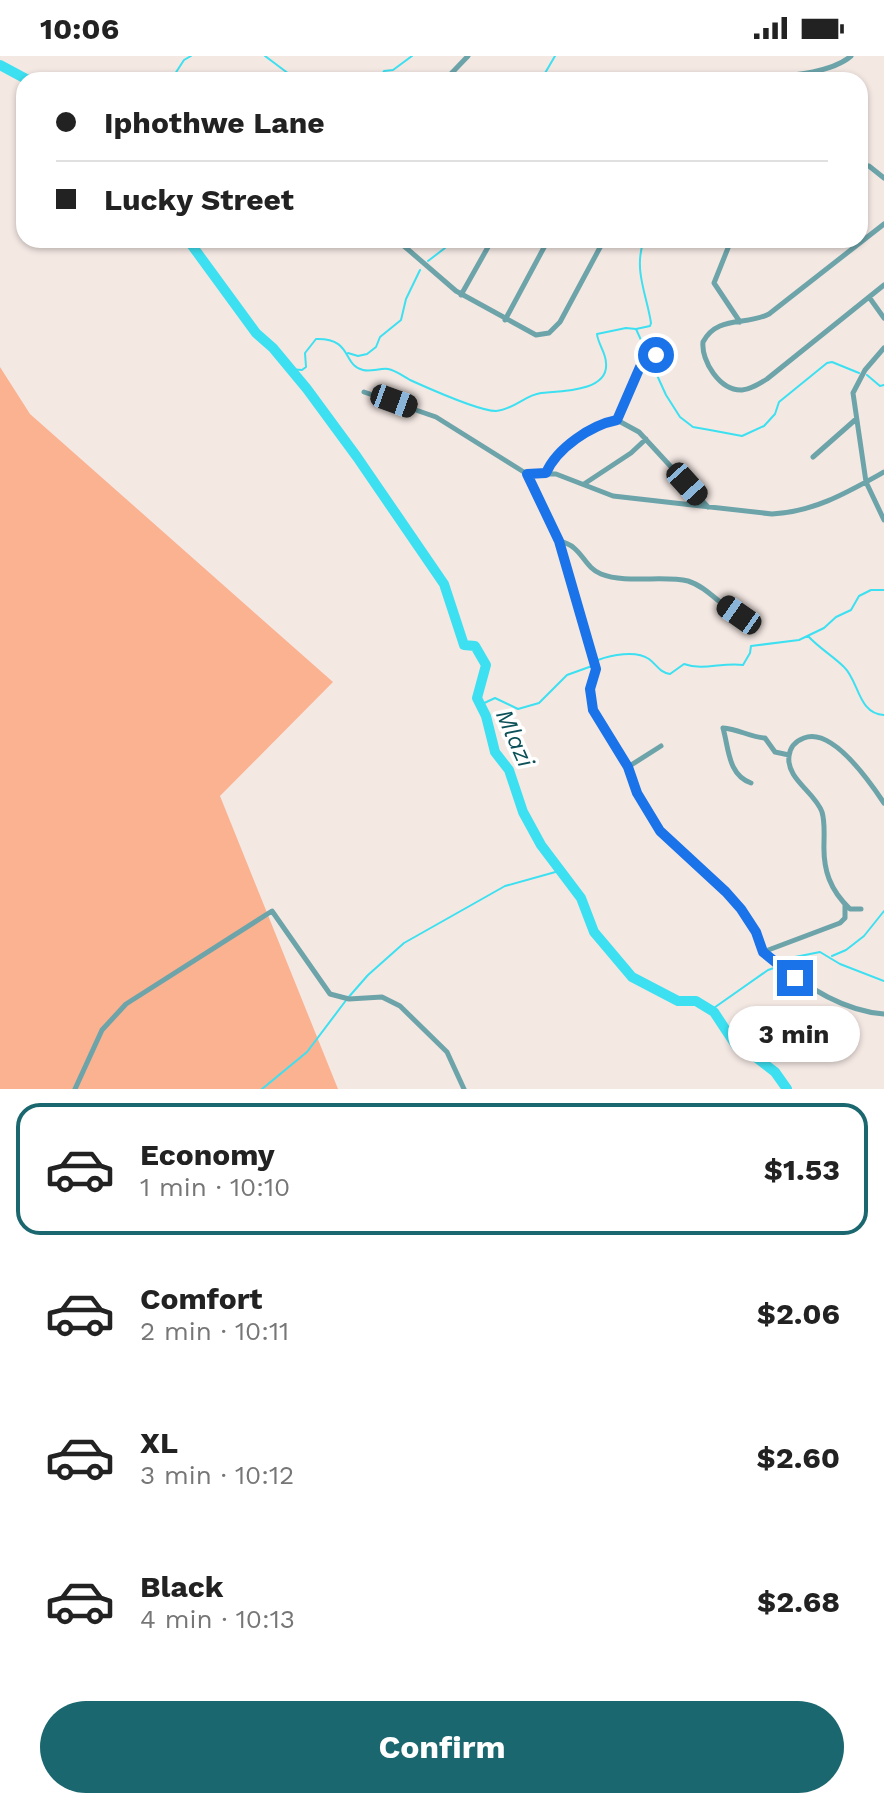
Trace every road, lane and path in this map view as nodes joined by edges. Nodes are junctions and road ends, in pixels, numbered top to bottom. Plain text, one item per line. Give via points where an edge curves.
1 (468, 56) edge
2 (851, 56) edge
3 (453, 72) edge
4 (802, 72) edge
5 (868, 166) edge
6 (884, 178) edge
7 (406, 248) edge
8 (487, 248) edge
9 (544, 248) edge
10 (600, 248) edge
11 (728, 248) edge
12 (855, 248) edge
13 (884, 285) edge
14 (461, 295) junction
15 (869, 297) junction
16 (884, 318) edge
17 (505, 320) junction
18 (740, 322) junction
19 (884, 348) edge
20 (665, 354) dead end
21 (364, 392) dead end
22 (617, 420) junction
23 (855, 420) junction
24 (646, 439) junction
25 (813, 457) dead end
26 (884, 472) edge
27 (546, 473) junction
28 (527, 474) junction
29 (866, 482) junction
30 (583, 485) junction
31 (708, 507) junction
32 (884, 520) edge
33 (559, 541) junction
34 (750, 620) dead end
35 (661, 746) dead end
36 (789, 755) junction
37 (628, 767) junction
38 (751, 783) dead end
39 (884, 803) edge
40 (845, 904) junction
41 (861, 909) dead end
42 (765, 953) junction
43 (884, 1014) edge
44 (75, 1089) edge
45 (464, 1089) edge

1 - 3 street
2 - 4 street via 838,66
5 - 6 street
7 - 14 street
8 - 14 street
9 - 17 street
10 - 17 street via 549,333 536,335
11 - 18 street via 714,283
12 - 18 street via 769,314
13 - 15 street
14 - 17 street
15 - 16 street
15 - 18 street via 767,379 743,390 725,384 706,363 703,347 716,327
19 - 23 street via 855,387
20 - 22 street via 647,360 630,385
21 - 28 street via 436,417
22 - 24 street
22 - 27 street via 564,447
23 - 25 street
23 - 29 street
24 - 30 street
24 - 31 street
26 - 29 street
27 - 28 street
27 - 30 street
28 - 33 street
29 - 31 street via 836,499 786,513
29 - 32 street
30 - 31 street via 613,496
33 - 34 street via 576,548 601,574 688,581
33 - 37 street via 596,669 590,700
35 - 37 street
36 - 38 street via 775,752 765,738 723,728 733,769
36 - 39 street via 800,740 824,737
36 - 40 street via 791,770 821,809 825,871
37 - 42 street via 660,831 741,909
40 - 41 street
40 - 42 street via 840,923
42 - 43 street via 799,982 845,1004
44 - 45 street via 102,1030 126,1004 272,911 330,994 382,997 400,1006 447,1052

